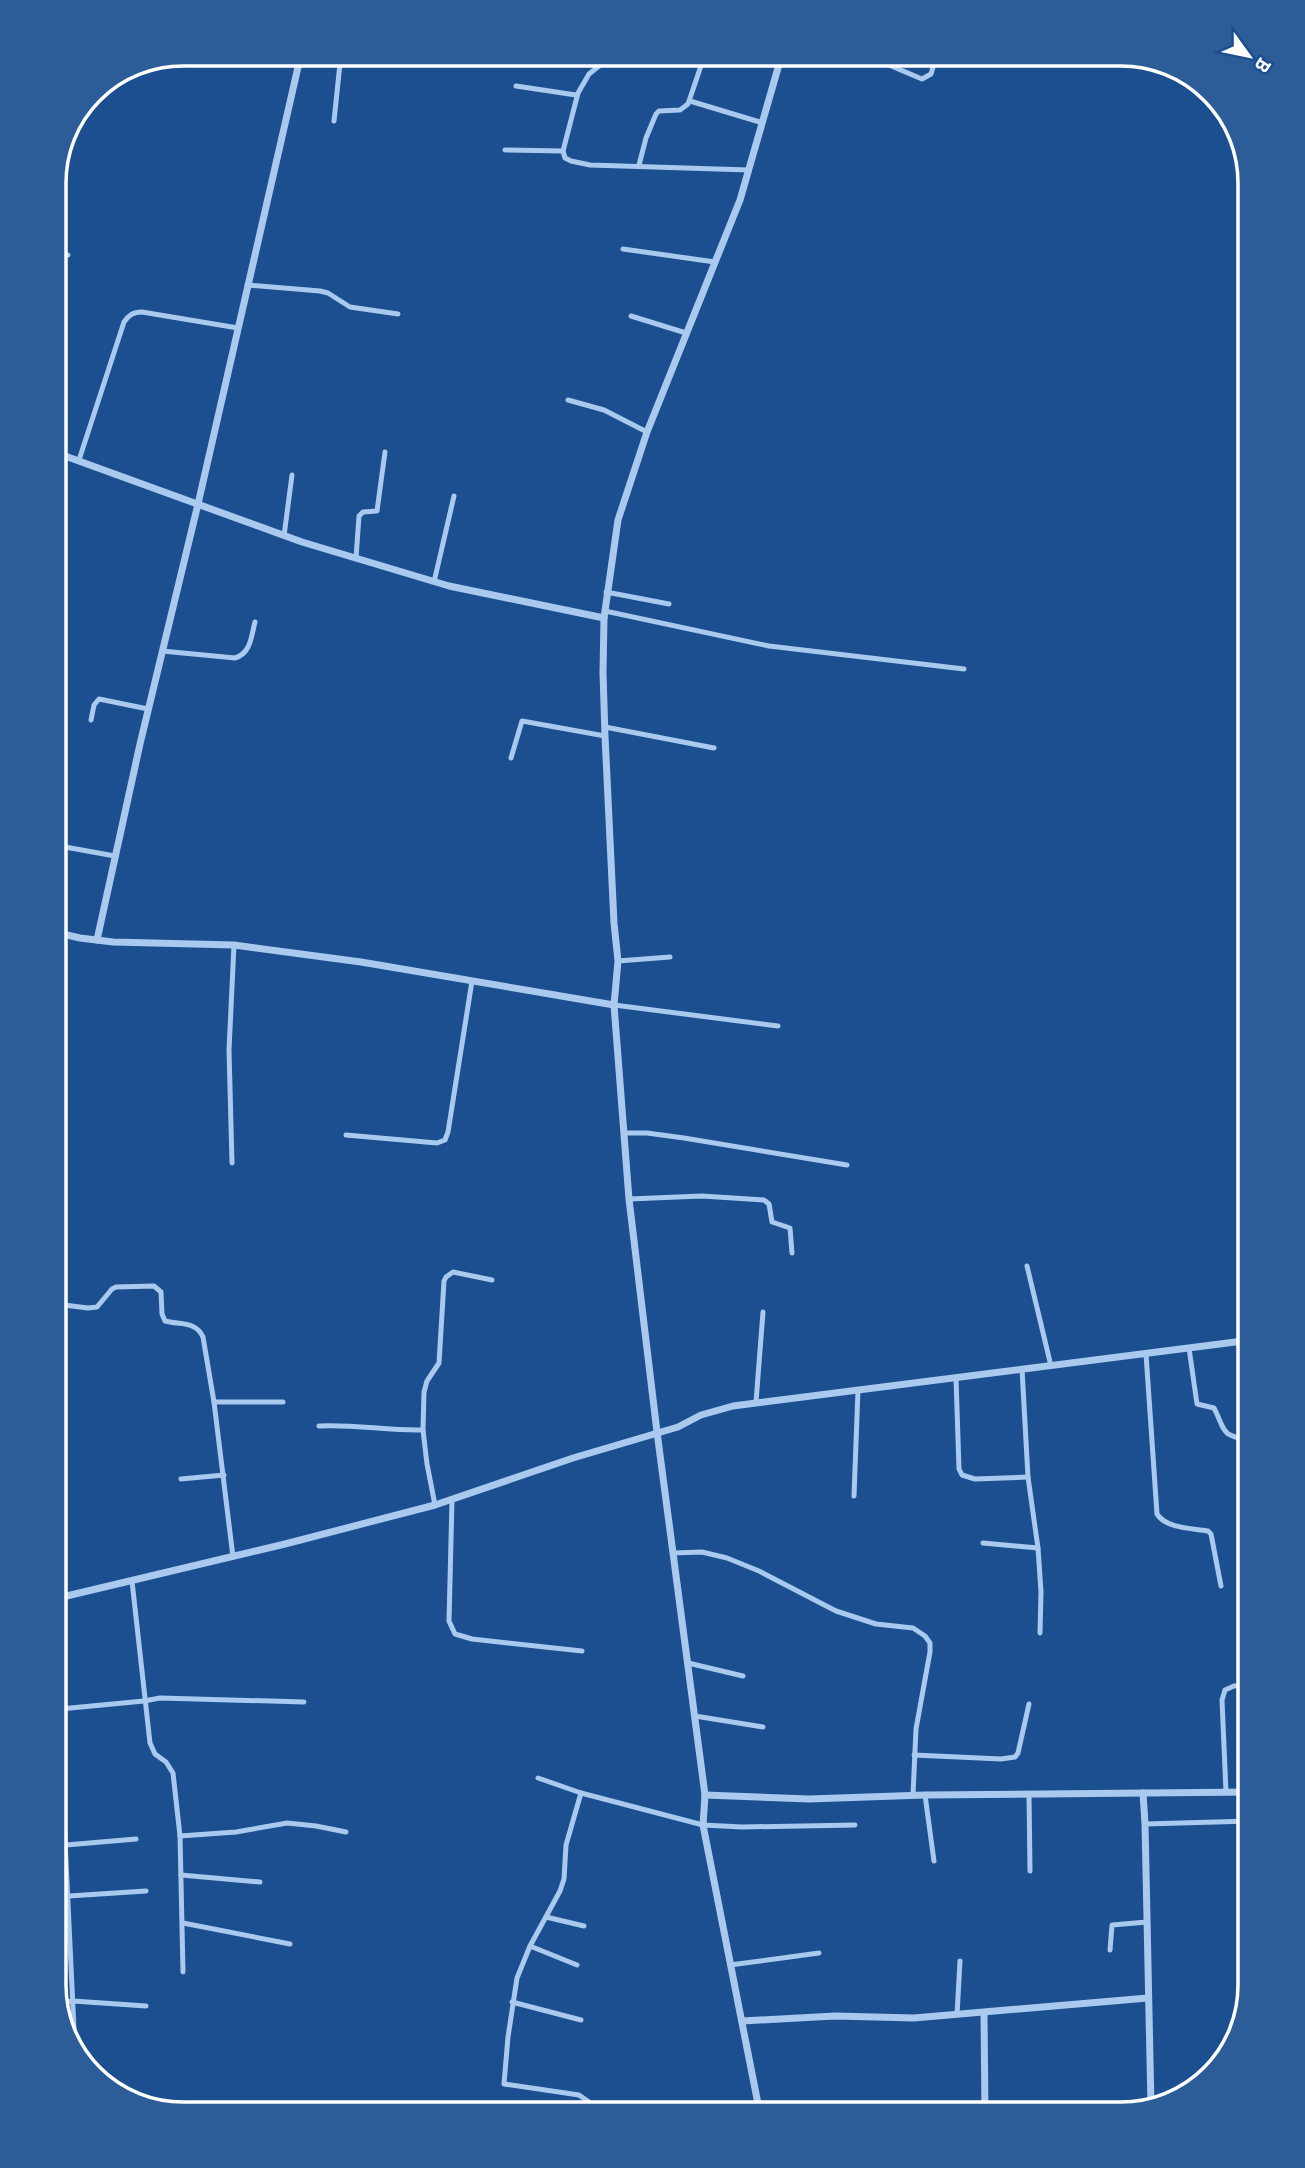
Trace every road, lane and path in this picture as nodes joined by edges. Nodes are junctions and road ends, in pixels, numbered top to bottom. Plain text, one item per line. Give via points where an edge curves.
1 (298, 66) edge
2 (340, 66) edge
3 (598, 66) edge
4 (701, 67) edge
5 (778, 67) edge
6 (893, 67) edge
7 (933, 67) edge
8 (516, 86) dead end
9 (576, 95) junction
10 (690, 101) junction
11 (334, 121) dead end
12 (762, 123) junction
13 (505, 150) dead end
14 (564, 151) junction
15 (639, 165) junction
16 (749, 170) junction
17 (622, 249) dead end
18 (715, 262) junction
19 (247, 285) junction
20 (398, 314) dead end
21 (631, 316) dead end
22 (238, 328) junction
23 (686, 333) junction
24 (568, 400) dead end
25 (647, 432) junction
26 (385, 452) dead end
27 (67, 456) edge
28 (79, 460) junction
29 (292, 475) dead end
30 (454, 496) dead end
31 (198, 504) junction
32 (284, 536) junction
33 (356, 558) junction
34 (434, 582) junction
35 (606, 592) junction
36 (669, 604) dead end
37 (604, 614) junction
38 (255, 622) dead end
39 (162, 651) junction
40 (964, 668) dead end
41 (148, 709) junction
42 (91, 720) dead end
43 (605, 732) junction
44 (714, 748) dead end
45 (511, 758) dead end
46 (67, 847) edge
47 (116, 856) junction
48 (67, 934) edge
49 (97, 940) junction
50 (234, 945) junction
51 (670, 957) dead end
52 (618, 961) junction
53 (472, 981) junction
54 (614, 1005) junction
55 (778, 1026) dead end
56 (624, 1133) junction
57 (346, 1135) dead end
58 (232, 1163) dead end
59 (847, 1165) dead end
60 (629, 1199) junction
61 (792, 1253) dead end
62 (1027, 1266) dead end
63 (492, 1280) dead end
64 (66, 1305) edge
65 (763, 1312) dead end
66 (1238, 1342) edge
67 (1189, 1348) junction
68 (1146, 1354) junction
69 (1051, 1366) junction
70 (1022, 1369) junction
71 (956, 1378) junction
72 (859, 1390) junction
73 (214, 1402) junction
74 (283, 1402) dead end
75 (757, 1402) junction
76 (318, 1426) dead end
77 (423, 1430) junction
78 (657, 1432) junction
79 (1238, 1437) edge
80 (224, 1475) junction
81 (1028, 1477) junction
82 (181, 1479) dead end
83 (854, 1496) dead end
84 (452, 1500) junction
85 (435, 1505) junction
86 (982, 1544) dead end
87 (1038, 1548) junction
88 (673, 1553) junction
89 (233, 1557) junction
90 (132, 1581) junction
91 (1221, 1586) dead end
92 (66, 1596) edge
93 (1040, 1633) dead end
94 (582, 1651) dead end
95 (688, 1663) junction
96 (743, 1676) dead end
97 (1238, 1686) edge
98 (144, 1701) junction
99 (304, 1702) dead end
100 (1029, 1704) dead end
101 (66, 1708) edge
102 (695, 1716) junction
103 (763, 1727) dead end
104 (914, 1755) junction
105 (538, 1778) dead end
106 (1226, 1792) junction
107 (1238, 1792) edge
108 (580, 1793) junction
109 (705, 1794) junction
110 (1029, 1794) junction
111 (913, 1795) junction
112 (925, 1795) junction
113 (1143, 1796) junction
114 (703, 1821) junction
115 (1145, 1821) junction
116 (1238, 1821) edge
117 (855, 1825) dead end
118 (346, 1832) dead end
119 (180, 1836) junction
120 (136, 1839) dead end
121 (66, 1845) edge
122 (66, 1846) edge
123 (933, 1861) dead end
124 (1030, 1871) dead end
125 (181, 1875) junction
126 (260, 1882) dead end
127 (146, 1891) dead end
128 (69, 1896) junction
129 (546, 1917) junction
130 (1147, 1922) junction
131 (183, 1923) junction
132 (584, 1926) dead end
133 (290, 1944) dead end
134 (530, 1946) junction
135 (1111, 1950) dead end
136 (819, 1953) dead end
137 (960, 1961) dead end
138 (577, 1965) dead end
139 (730, 1965) junction
140 (183, 1972) dead end
141 (1148, 1998) junction
142 (73, 2001) junction
143 (68, 2002) edge
144 (512, 2002) junction
145 (146, 2006) dead end
146 (984, 2012) junction
147 (957, 2015) junction
148 (581, 2020) dead end
149 (742, 2021) junction
150 (74, 2024) edge
151 (1151, 2097) edge
152 (588, 2101) edge
153 (758, 2102) edge
154 (985, 2102) edge

1 - 19 street
2 - 11 lane
3 - 9 lane
4 - 10 lane
5 - 12 street
6 - 7 lane via 922,79
8 - 9 lane
9 - 14 lane
10 - 12 lane
10 - 15 lane via 680,110 656,114
12 - 16 street
13 - 14 lane
14 - 15 lane via 571,162
15 - 16 lane
16 - 18 street
17 - 18 lane
18 - 23 street
19 - 20 lane via 320,291 350,307
19 - 22 street
21 - 23 lane
22 - 28 lane via 134,312 124,322
22 - 31 street
23 - 25 street
24 - 25 lane via 604,410
25 - 35 street via 618,520
26 - 33 lane via 377,511 359,516
27 - 28 street
28 - 31 street
29 - 32 lane
30 - 34 lane
31 - 32 street
31 - 39 street
32 - 33 street
33 - 34 street
34 - 37 street
35 - 36 lane
35 - 37 street
37 - 40 lane via 769,646
37 - 43 street
38 - 39 lane via 248,648 235,658
39 - 41 street
41 - 42 lane via 99,699
41 - 47 street
43 - 44 lane
43 - 45 lane via 523,721
43 - 52 street
46 - 47 lane
47 - 49 street
48 - 49 street
49 - 50 street
50 - 53 street
50 - 58 lane via 229,1051
51 - 52 lane
52 - 54 street
53 - 54 street
53 - 57 lane via 445,1140
54 - 55 lane
54 - 56 street
56 - 59 lane via 673,1136
56 - 60 street
60 - 61 lane via 702,1196 764,1200 772,1222 790,1228
60 - 78 street
62 - 69 lane
63 - 77 lane via 453,1272 446,1277 439,1363 425,1387
64 - 73 lane via 97,1307 116,1287 160,1289 162,1319 201,1332
65 - 75 lane
66 - 67 street
67 - 68 street
67 - 79 lane via 1197,1404 1214,1408 1224,1432
68 - 69 street
68 - 91 lane via 1157,1514 1168,1524 1211,1534
69 - 70 street
70 - 71 street
70 - 81 lane
71 - 72 street
71 - 81 lane via 962,1475 975,1479
72 - 75 street
72 - 83 lane
73 - 74 lane
73 - 80 lane
75 - 78 street via 701,1415
76 - 77 lane
77 - 85 lane
78 - 84 street
78 - 88 street
80 - 82 lane
80 - 89 lane
81 - 87 lane
84 - 85 street
84 - 94 lane via 449,1621 455,1634
85 - 89 street
86 - 87 lane
87 - 93 lane
88 - 95 street
88 - 104 lane via 702,1552 727,1558 836,1611 920,1631 930,1643 930,1653
89 - 90 street
90 - 92 street
90 - 98 lane
95 - 96 lane
95 - 102 street
97 - 106 lane via 1225,1690 1222,1700
98 - 99 lane
98 - 101 lane
98 - 119 lane via 151,1749 173,1773
100 - 104 lane via 1015,1757
102 - 103 lane
102 - 109 street
104 - 111 lane
105 - 108 lane
106 - 107 street
106 - 113 street
108 - 114 lane
108 - 129 lane via 566,1846 564,1879
109 - 111 street via 809,1799
109 - 114 street
110 - 112 street
110 - 113 street
110 - 124 lane
111 - 112 street
112 - 123 lane
113 - 115 street
114 - 117 lane via 742,1827
114 - 139 street
115 - 116 lane
115 - 130 street
118 - 119 lane via 287,1823
119 - 125 lane
120 - 121 lane
122 - 128 lane
125 - 126 lane
125 - 131 lane
127 - 128 lane
128 - 142 lane
129 - 132 lane
129 - 134 lane
130 - 135 lane via 1114,1923
130 - 141 street
131 - 133 lane
131 - 140 lane
134 - 138 lane
134 - 144 lane
136 - 139 lane
137 - 147 lane
139 - 149 street
141 - 146 street
141 - 151 street
142 - 143 lane
142 - 145 lane
142 - 150 lane
144 - 148 lane
144 - 152 lane via 504,2084 579,2095
146 - 147 street
146 - 154 street
147 - 149 street
149 - 153 street

